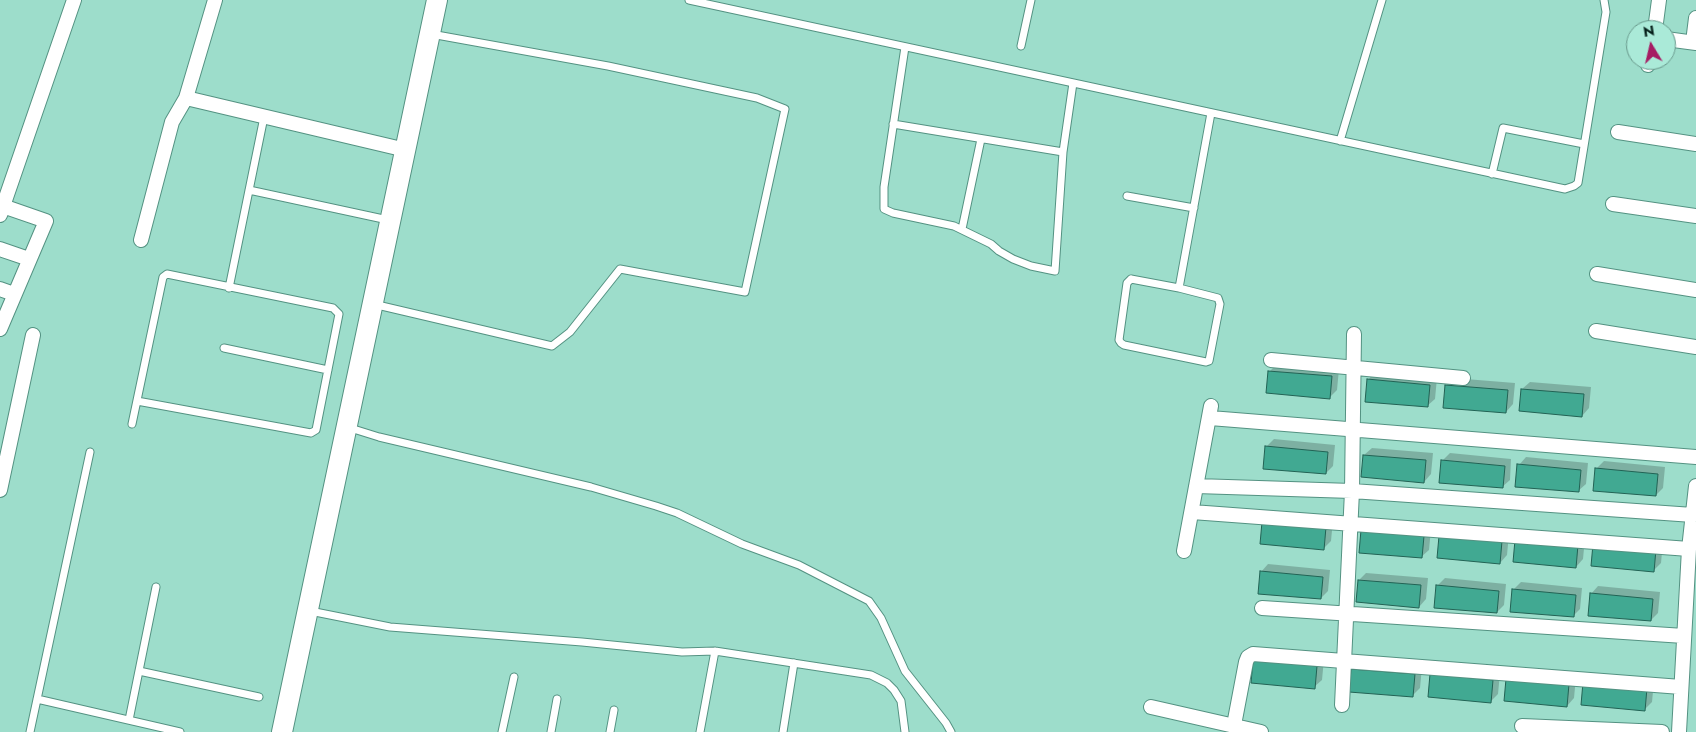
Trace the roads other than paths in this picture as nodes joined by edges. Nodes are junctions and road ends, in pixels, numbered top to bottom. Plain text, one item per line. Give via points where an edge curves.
1 (74, 0) edge
2 (215, 0) edge
3 (437, 0) edge
4 (689, 0) edge
5 (1031, 0) edge
6 (1382, 0) edge
7 (1604, 0) edge
8 (1659, 0) edge
9 (1696, 18) edge
10 (1656, 20) edge
11 (430, 34) junction
12 (1676, 40) edge
13 (1694, 42) edge
14 (1021, 46) dead end
15 (904, 47) junction
16 (1073, 83) junction
17 (186, 98) junction
18 (1211, 113) junction
19 (264, 117) junction
20 (893, 124) junction
21 (1618, 132) dead end
22 (981, 138) junction
23 (1340, 141) junction
24 (1584, 144) junction
25 (1696, 144) edge
26 (406, 150) junction
27 (1063, 152) junction
28 (1492, 174) junction
29 (249, 190) junction
30 (1127, 196) dead end
31 (1613, 204) dead end
32 (1194, 208) junction
33 (1, 209) edge
34 (1696, 216) edge
35 (391, 220) junction
36 (962, 229) junction
37 (141, 240) dead end
38 (0, 248) edge
39 (29, 259) junction
40 (1597, 274) dead end
41 (229, 288) junction
42 (1179, 288) junction
43 (0, 290) edge
44 (1696, 290) edge
45 (14, 294) junction
46 (373, 304) junction
47 (0, 329) edge
48 (1596, 331) dead end
49 (1354, 334) dead end
50 (33, 335) dead end
51 (1696, 347) edge
52 (224, 348) dead end
53 (1271, 360) dead end
54 (1353, 368) junction
55 (328, 370) junction
56 (1463, 378) dead end
57 (137, 400) junction
58 (132, 424) dead end
59 (347, 427) junction
60 (1352, 428) junction
61 (5, 441) edge
62 (90, 452) dead end
63 (1696, 457) edge
64 (1196, 486) junction
65 (1696, 486) edge
66 (0, 490) edge
67 (1352, 491) junction
68 (1192, 512) junction
69 (1694, 515) junction
70 (1349, 523) junction
71 (1689, 549) junction
72 (1184, 551) dead end
73 (156, 586) dead end
74 (1262, 608) dead end
75 (308, 611) junction
76 (1345, 613) junction
77 (1684, 636) junction
78 (715, 651) junction
79 (1343, 660) junction
80 (794, 663) junction
81 (139, 671) junction
82 (514, 678) dead end
83 (1681, 687) junction
84 (259, 697) dead end
85 (37, 699) junction
86 (557, 699) dead end
87 (1342, 705) dead end
88 (1151, 707) dead end
89 (614, 710) dead end
90 (129, 720) junction
91 (1234, 725) junction
92 (1522, 726) dead end
93 (30, 732) edge
94 (180, 732) edge
95 (282, 732) edge
96 (502, 732) edge
97 (551, 732) edge
98 (610, 732) edge
99 (700, 732) edge
100 (783, 732) edge
101 (905, 732) edge
102 (951, 732) edge
103 (1261, 732) edge
104 (1662, 732) edge
105 (1679, 732) edge

1 - 33 street
2 - 17 street
3 - 11 main road
4 - 15 lane
5 - 14 lane
6 - 23 lane
7 - 24 lane via 1606,12
8 - 10 street
9 - 13 street
11 - 26 main road
11 - 46 lane via 627,70 757,98 785,109 745,292 620,269 570,332 552,346
12 - 13 street
15 - 16 lane
15 - 20 lane
16 - 18 lane
16 - 27 lane
17 - 19 street
17 - 37 street via 172,122
18 - 23 lane
18 - 32 lane
19 - 26 street
19 - 29 lane
20 - 22 lane
20 - 36 lane via 884,209
21 - 25 street
22 - 27 lane
22 - 36 lane
23 - 28 lane
24 - 28 lane via 1578,183 1565,189
24 - 28 lane via 1503,128
26 - 35 main road
27 - 36 lane via 1056,271 1013,259
29 - 35 lane
29 - 41 lane
30 - 32 lane
31 - 34 street
32 - 42 lane
33 - 39 street via 46,221
35 - 46 main road
38 - 39 street
39 - 45 street
40 - 44 street
41 - 55 lane via 338,311
41 - 57 lane via 167,274 163,277
42 - 42 lane via 1130,279 1121,343 1209,361 1220,304 1218,298
43 - 45 street
45 - 47 street
46 - 59 main road
48 - 51 street
49 - 54 street
50 - 61 street
52 - 55 lane
53 - 54 street
54 - 56 street
54 - 60 street
55 - 57 lane via 316,430 311,434
57 - 58 lane
59 - 75 main road
59 - 102 lane via 656,506 799,566 869,601 881,618 905,671
60 - 63 street
60 - 64 street via 1210,412
60 - 67 street
61 - 66 street
62 - 85 lane
64 - 67 street
64 - 68 street
65 - 69 street
67 - 69 street
67 - 70 street
68 - 70 street
68 - 72 street
69 - 71 street
70 - 71 street
70 - 76 street
71 - 77 street
73 - 81 lane
74 - 76 street
75 - 78 lane via 390,627 682,652
75 - 95 main road
76 - 77 street
76 - 79 street
77 - 83 street
78 - 80 lane
78 - 99 lane
79 - 83 street
79 - 87 street
79 - 91 street via 1254,654 1248,657
80 - 100 lane
80 - 101 lane via 871,675 886,683 901,701
81 - 84 lane
81 - 90 lane
82 - 96 lane
83 - 105 street
85 - 90 lane
85 - 93 lane
86 - 97 lane
88 - 91 street
89 - 98 lane
90 - 94 lane
91 - 103 street
92 - 104 street

